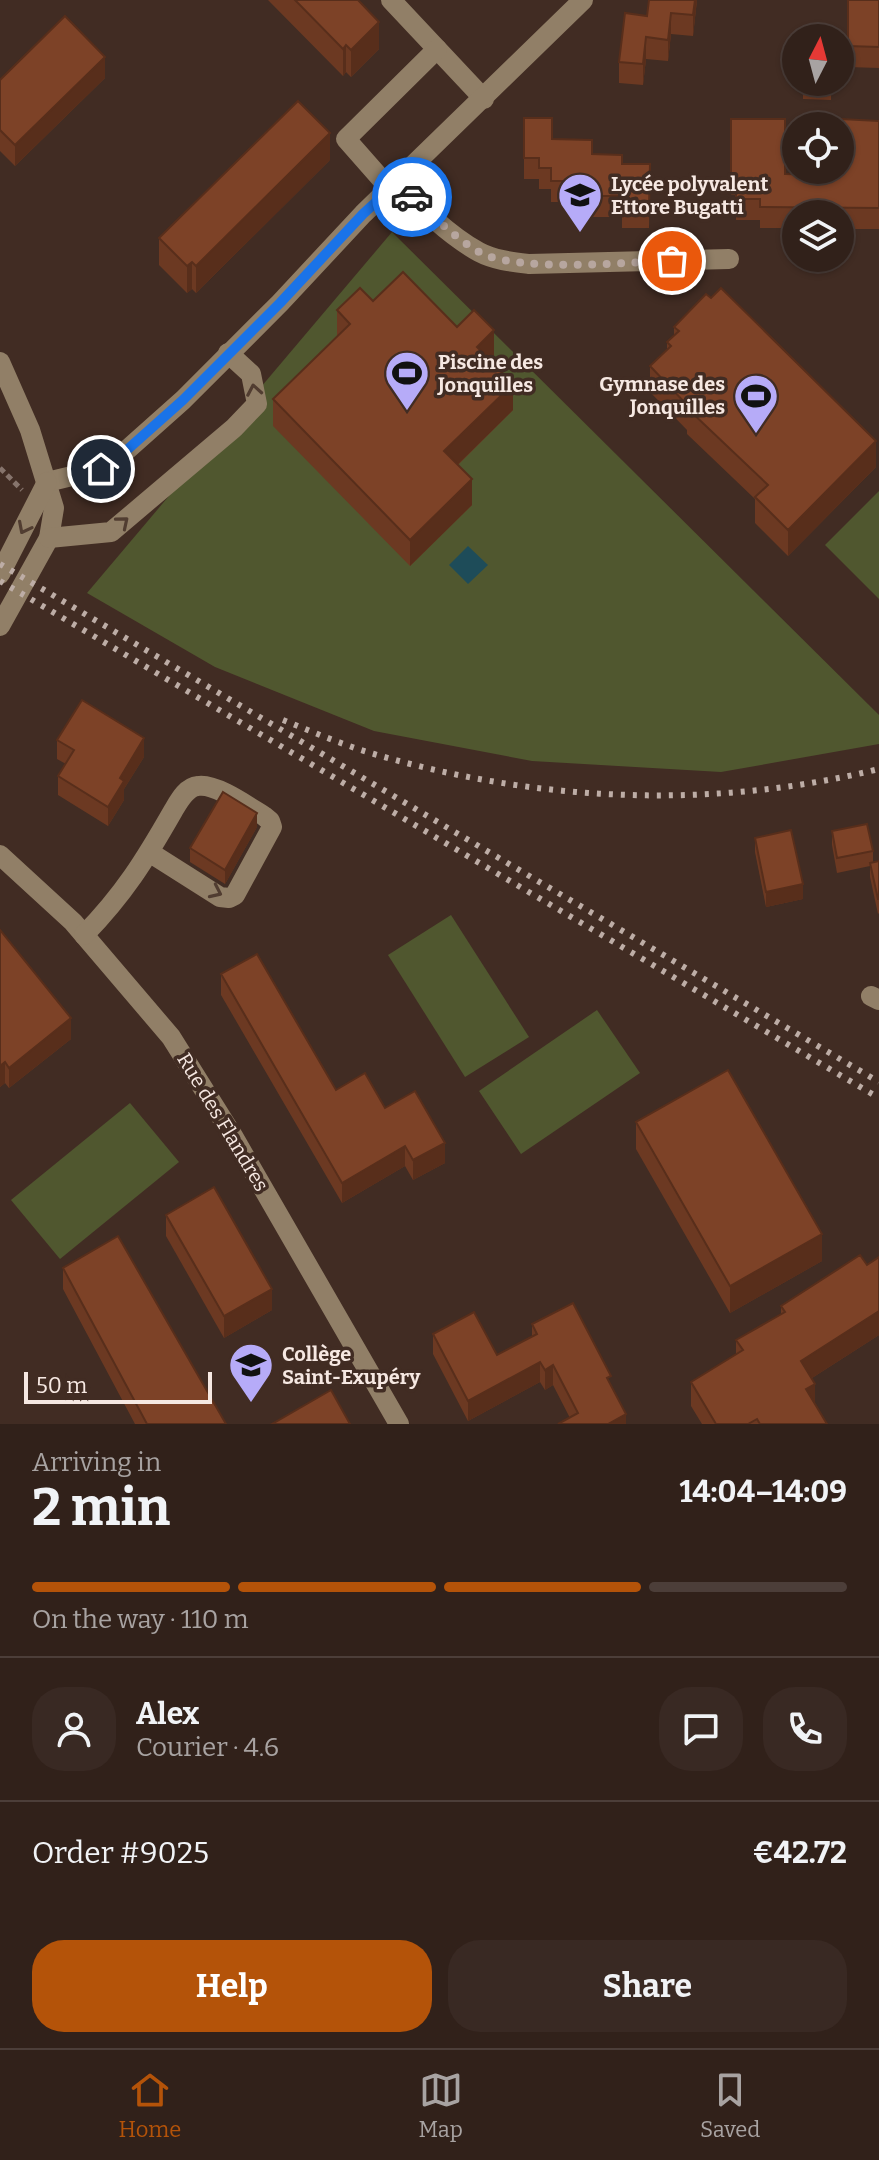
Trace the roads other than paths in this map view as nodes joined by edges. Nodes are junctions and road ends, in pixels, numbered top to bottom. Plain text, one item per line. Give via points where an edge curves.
1 (391, 0) edge
2 (583, 0) edge
3 (437, 49) junction
4 (484, 99) junction
5 (394, 185) junction
6 (729, 259) dead end
7 (228, 353) junction
8 (0, 362) edge
9 (47, 482) junction
10 (49, 538) junction
11 (0, 574) edge
12 (0, 626) edge
13 (149, 852) junction
14 (0, 855) edge
15 (84, 935) junction
16 (399, 1424) edge

1 - 3 street
2 - 4 street
3 - 4 street
3 - 5 street via 346,139
4 - 5 street
5 - 6 street via 480,252 509,262
5 - 7 street
7 - 9 street via 119,457 101,469
10 -> 7 street via 111,532 234,428 257,404 251,374
8 - 9 street
9 - 10 street via 54,508
9 -> 11 street
10 - 12 street
13 -> 13 street via 229,898 272,827 213,787 197,785 179,802
13 - 15 street via 121,895
14 - 15 street, Rue des Flandres
15 - 16 street, Rue des Flandres via 143,1002 196,1075

